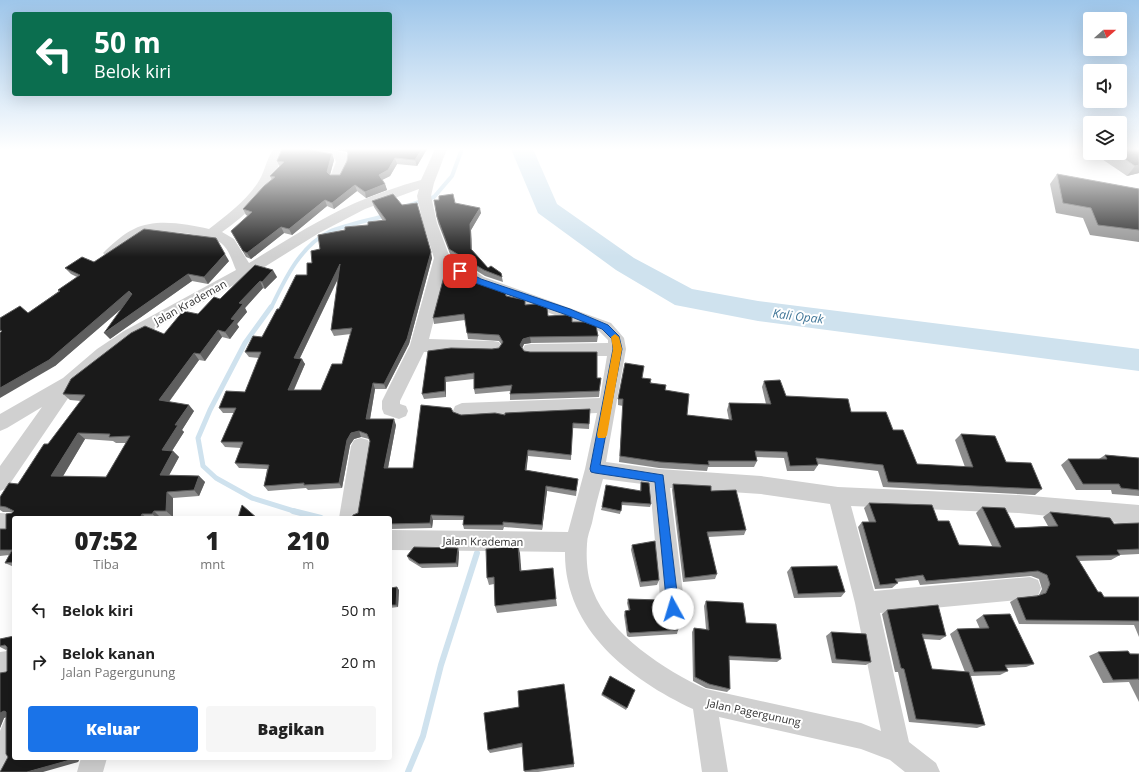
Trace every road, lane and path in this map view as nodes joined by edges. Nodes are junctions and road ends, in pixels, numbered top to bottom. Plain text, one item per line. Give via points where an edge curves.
1 (263, 185) edge
2 (429, 185) edge
3 (426, 194) junction
4 (211, 234) junction
5 (442, 258) junction
6 (102, 259) edge
7 (245, 272) junction
8 (419, 345) junction
9 (493, 348) edge
10 (617, 349) junction
11 (531, 350) edge
12 (71, 380) junction
13 (608, 405) junction
14 (399, 411) dead end
15 (462, 411) dead end
16 (0, 423) edge
17 (361, 446) dead end
18 (595, 469) junction
19 (659, 478) junction
20 (0, 482) edge
21 (838, 496) junction
22 (349, 516) edge
23 (1135, 519) edge
24 (0, 523) edge
25 (12, 524) edge
26 (392, 540) edge
27 (576, 542) junction
28 (1030, 588) dead end
29 (866, 602) junction
30 (673, 609) dead end
31 (12, 662) edge
32 (0, 664) edge
33 (704, 701) junction
34 (10, 736) edge
35 (898, 750) junction
36 (93, 760) edge
37 (0, 765) edge
38 (90, 772) edge
39 (715, 772) edge
40 (927, 772) edge

1 - 4 street via 231,219
2 - 3 street
3 - 5 street via 430,223
3 - 7 street, Jalan Krademan via 405,189 360,206 314,230
4 - 6 street via 181,228 144,230
4 - 7 street via 227,240
5 - 8 street
5 - 10 street via 478,281 605,327 616,338
7 - 12 street, Jalan Krademan via 130,335
8 - 9 street
8 - 14 street via 391,401 391,409
10 - 11 street
10 - 13 street, Jalan Pagergunung
12 - 16 street
12 - 20 street, Jalan Krademan
13 - 15 street
13 - 18 street, Jalan Pagergunung
17 - 22 street
18 - 19 street
18 - 27 street, Jalan Pagergunung
19 - 21 street via 761,485
19 - 30 street
21 - 23 street via 1019,504
21 - 29 street
24 - 25 street
26 - 27 street, Jalan Krademan
27 - 33 street, Jalan Pagergunung via 576,567 583,596 612,640 648,671
28 - 29 street
29 - 35 street
31 - 32 street
33 - 35 street, Jalan Pagergunung via 848,733
33 - 39 street
34 - 37 street
35 - 40 street, Jalan Pagergunung
36 - 38 street

